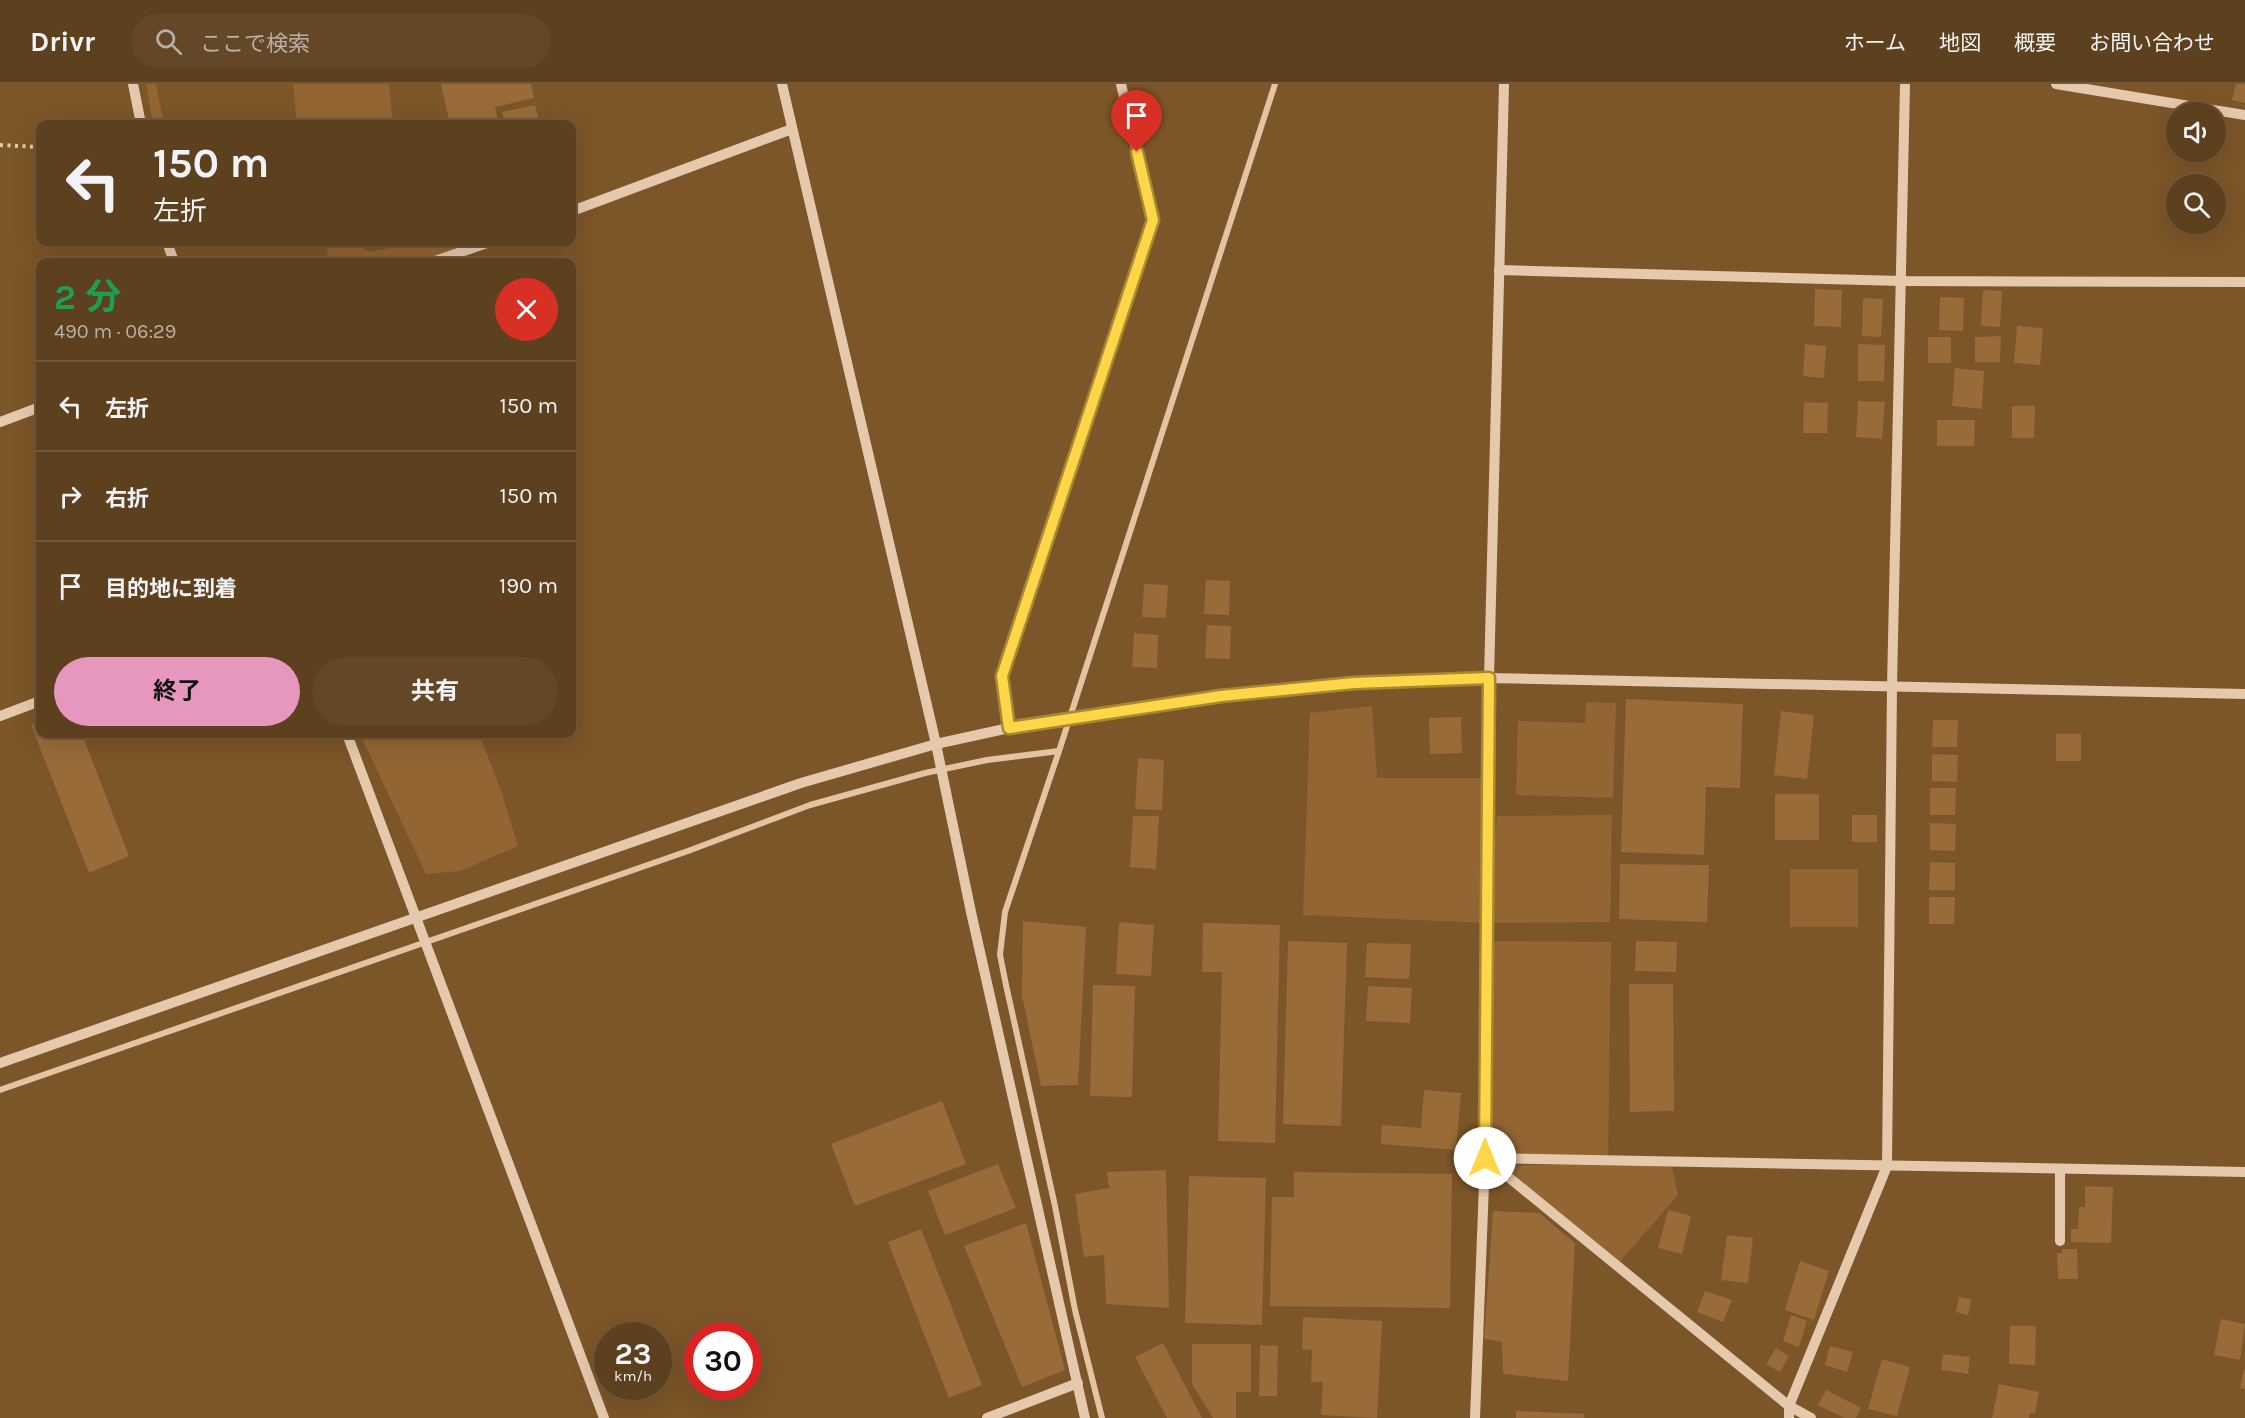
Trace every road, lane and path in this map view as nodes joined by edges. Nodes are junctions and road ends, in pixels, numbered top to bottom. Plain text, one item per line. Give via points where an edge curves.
1 (133, 84) edge
2 (782, 84) edge
3 (1121, 84) edge
4 (1504, 84) edge
5 (1905, 84) edge
6 (2056, 84) edge
7 (2245, 115) edge
8 (140, 120) edge
9 (792, 129) junction
10 (0, 146) edge
11 (36, 147) edge
12 (576, 210) edge
13 (478, 246) edge
14 (444, 258) edge
15 (1499, 270) junction
16 (1901, 281) junction
17 (2245, 282) edge
18 (36, 408) edge
19 (0, 422) edge
20 (1489, 678) junction
21 (1892, 687) junction
22 (2245, 694) edge
23 (36, 702) edge
24 (0, 716) edge
25 (1009, 728) junction
26 (349, 738) edge
27 (936, 744) junction
28 (416, 917) junction
29 (0, 1063) edge
30 (1485, 1158) junction
31 (1887, 1167) junction
32 (2060, 1169) junction
33 (2245, 1172) edge
34 (2060, 1241) dead end
35 (1078, 1383) junction
36 (1789, 1406) junction
37 (604, 1418) edge
38 (987, 1418) edge
39 (1085, 1418) edge
40 (1475, 1418) edge
41 (1789, 1418) edge
42 (1811, 1418) edge

1 - 8 street
2 - 9 street
3 - 25 street via 1153,220 1002,676
4 - 15 street
5 - 16 street
6 - 7 street
9 - 12 street
9 - 27 street
10 - 11 path
13 - 14 street
15 - 16 street
15 - 20 street
16 - 17 street
16 - 21 street
18 - 19 street
20 - 21 street
20 - 25 street via 1354,683 1221,696
20 - 30 street
21 - 22 street
21 - 31 street
23 - 24 street
25 - 27 street
26 - 28 street
27 - 28 street via 801,783
27 - 35 street
28 - 29 street
28 - 37 street
30 - 31 street
30 - 36 street
30 - 40 street
31 - 32 street
31 - 36 street
32 - 33 street
32 - 34 street
35 - 38 street
35 - 39 street
36 - 41 street
36 - 42 street

